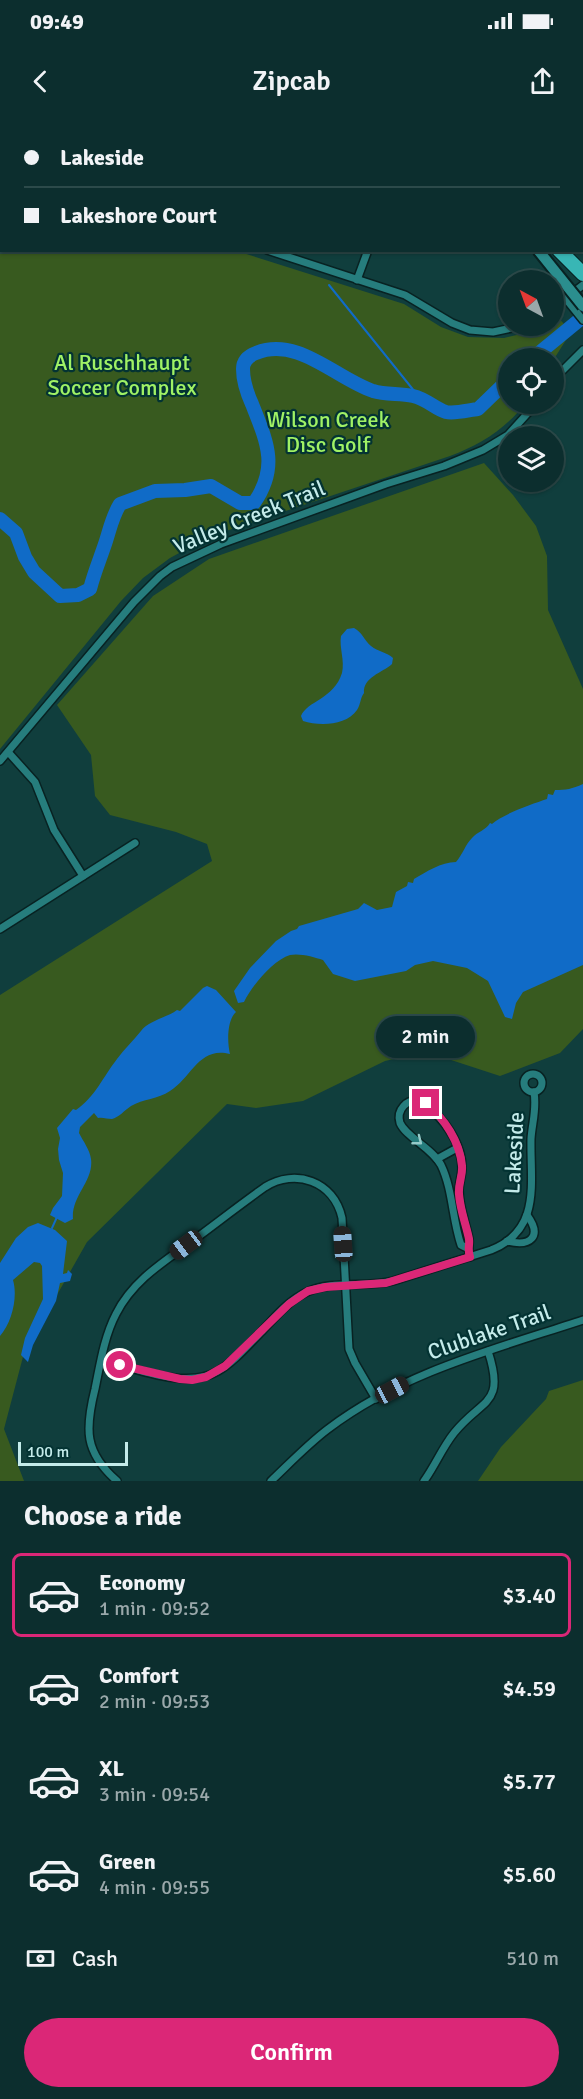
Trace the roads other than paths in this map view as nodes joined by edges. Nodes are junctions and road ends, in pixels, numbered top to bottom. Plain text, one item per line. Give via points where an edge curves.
1 (273, 252) edge
2 (367, 252) edge
3 (539, 252) edge
4 (561, 252) edge
5 (570, 252) edge
6 (583, 269) edge
7 (583, 274) edge
8 (357, 280) junction
9 (583, 285) edge
10 (566, 299) joint
11 (578, 307) edge
12 (583, 320) edge
13 (498, 331) edge
14 (583, 350) edge
15 (564, 369) edge
16 (527, 414) edge
17 (9, 753) junction
18 (0, 761) edge
19 (135, 843) dead end
20 (83, 876) junction
21 (0, 929) edge
22 (534, 1092) dead end
23 (458, 1148) junction
24 (437, 1159) junction
25 (527, 1215) junction
26 (507, 1241) junction
27 (467, 1248) junction
28 (470, 1257) junction
29 (346, 1286) junction
30 (583, 1320) edge
31 (488, 1352) junction
32 (102, 1360) junction
33 (376, 1399) junction
34 (117, 1481) edge
35 (271, 1481) edge
36 (424, 1481) edge

1 - 8 street
2 - 8 street
3 - 11 main road, bridge
4 - 7 highway
5 - 6 highway
8 - 13 street via 405,295 470,330
9 - 10 street
10 - 11 street
11 - 12 street
14 - 15 street
16 - 17 street, Valley Creek Trail via 508,435 483,450 232,540 172,567 134,602
17 - 18 street, Valley Creek Trail
17 - 20 street via 35,782 54,830
19 - 20 street
20 - 21 street
22 - 25 street, Lakeside via 532,1186
23 - 24 street
23 -> 24 street via 448,1128 428,1105 409,1102 400,1112 402,1126
23 - 27 street via 462,1170 459,1198 470,1242
24 - 27 street via 448,1186 461,1245
25 - 26 street, Lakeside
25 - 26 street, Lakeside via 534,1228 531,1240 522,1244
26 - 28 street, Lakeside
27 - 28 street
28 - 29 street, Lakeside via 393,1281
29 - 32 street, Lakeside via 319,1288 298,1297 231,1361 206,1377 180,1379
29 - 32 street via 342,1218 334,1198 312,1181 277,1180 141,1279 114,1317
29 - 33 street via 350,1353
30 - 31 street, Clublake Trail
31 - 33 street, Clublake Trail via 423,1374
31 - 36 street via 495,1378 491,1395 453,1434
32 - 34 street via 89,1411 88,1432 98,1459
33 - 35 street, Clublake Trail via 327,1429

